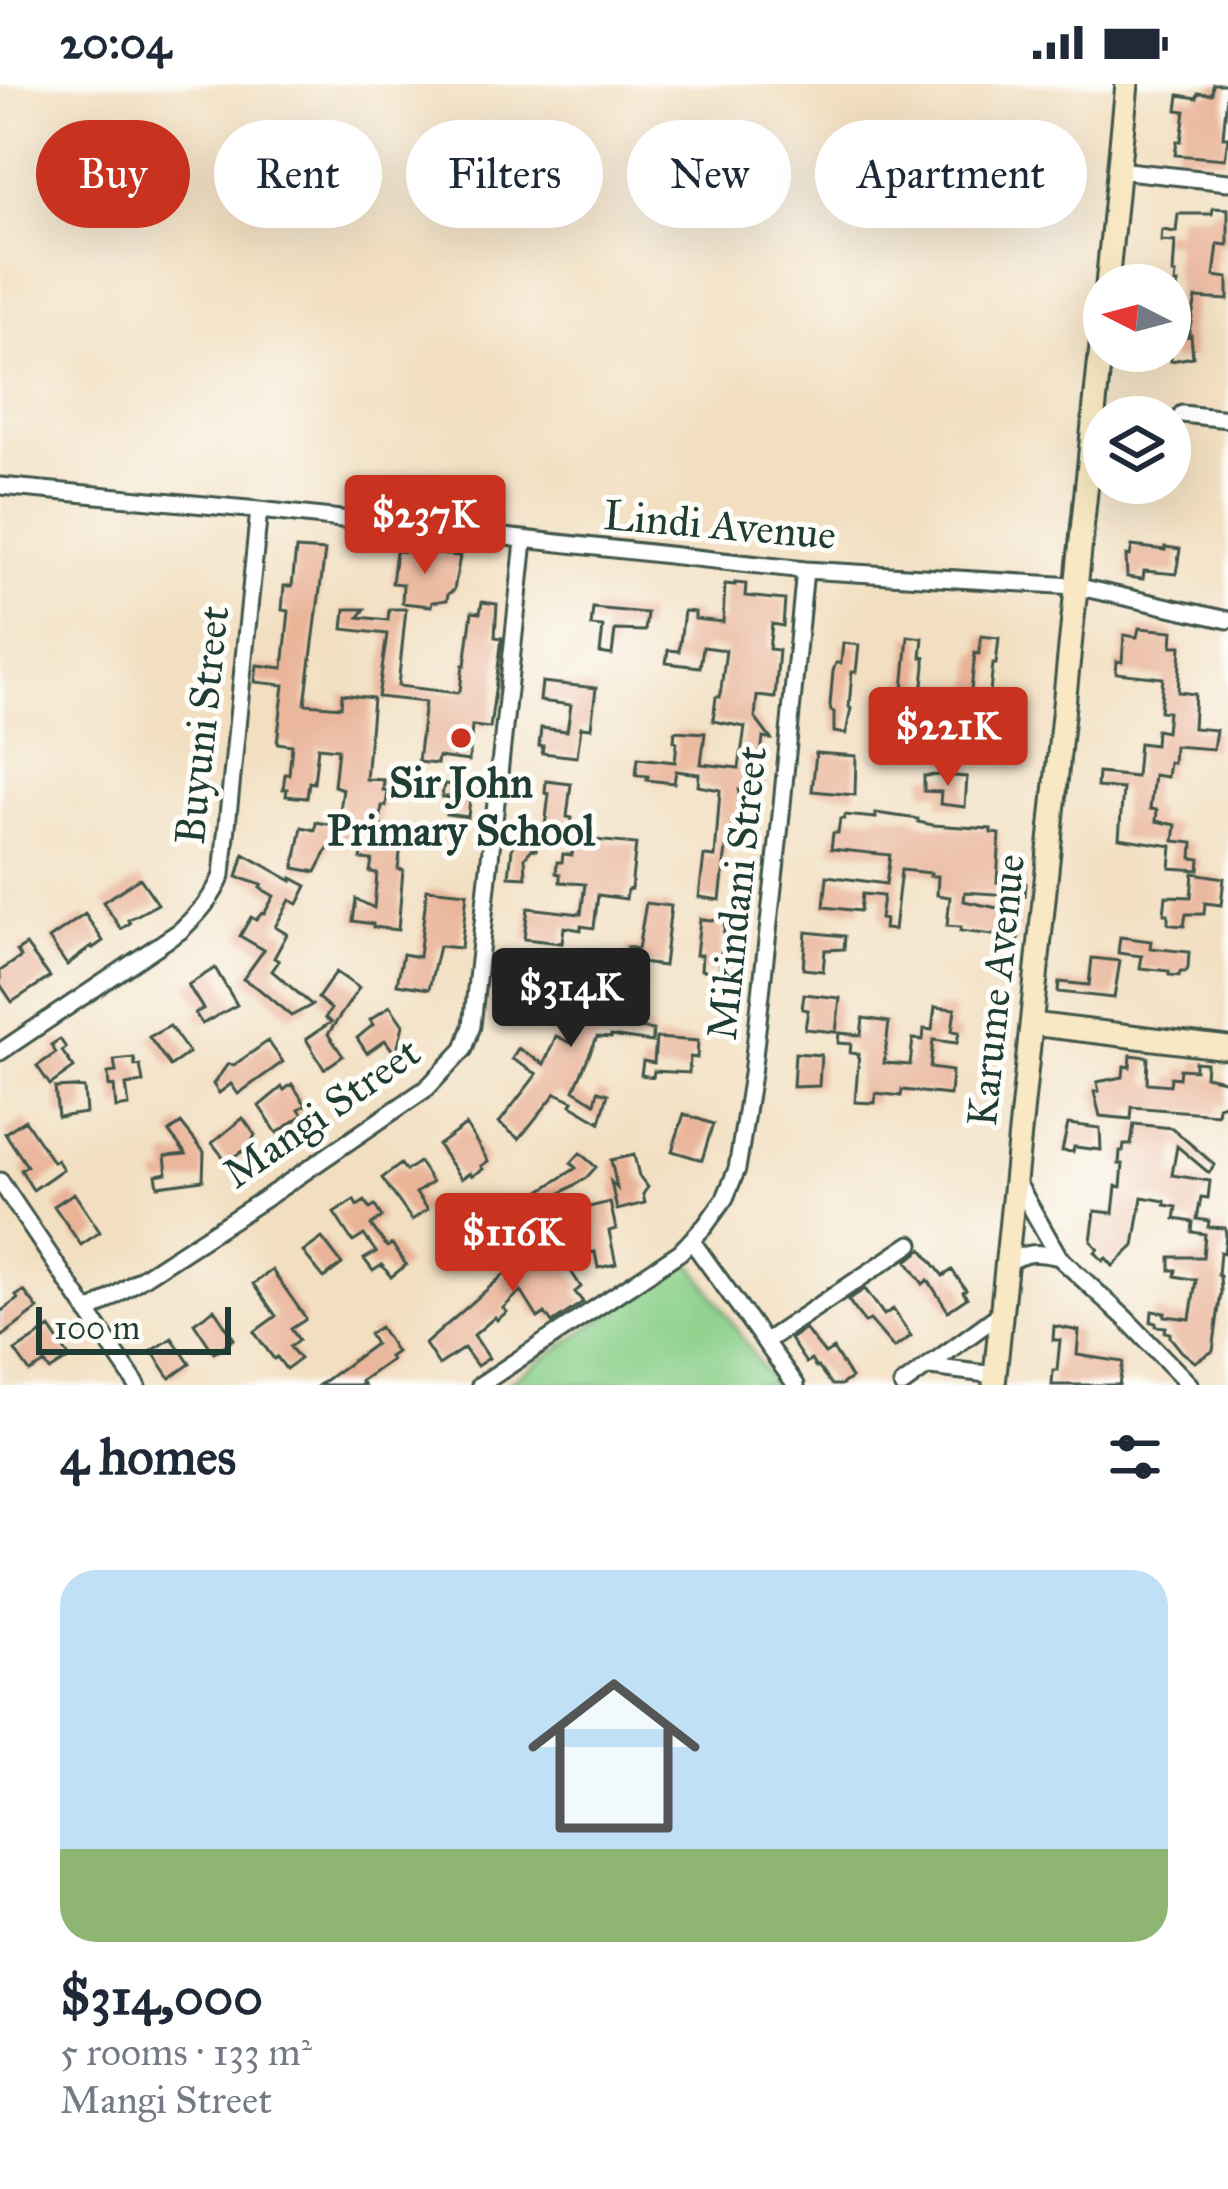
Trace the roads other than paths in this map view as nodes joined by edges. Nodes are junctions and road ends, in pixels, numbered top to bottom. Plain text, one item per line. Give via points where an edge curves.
1 (1126, 84) edge
2 (1117, 170) junction
3 (1228, 182) edge
4 (1109, 264) edge
5 (1098, 372) edge
6 (1191, 415) edge
7 (1228, 419) edge
8 (0, 485) edge
9 (259, 510) junction
10 (524, 541) junction
11 (805, 570) junction
12 (1075, 586) junction
13 (1228, 620) edge
14 (1032, 1024) junction
15 (1228, 1048) edge
16 (0, 1052) edge
17 (1015, 1178) junction
18 (0, 1181) edge
19 (691, 1240) junction
20 (911, 1244) dead end
21 (1059, 1257) junction
22 (1008, 1263) junction
23 (88, 1312) junction
24 (1001, 1313) junction
25 (766, 1341) junction
26 (930, 1367) junction
27 (994, 1380) edge
28 (137, 1385) edge
29 (480, 1385) edge
30 (796, 1385) edge
31 (902, 1385) edge
32 (1190, 1385) edge

1 - 2 main road
2 - 3 street
2 - 4 main road
5 - 12 main road, Karume Avenue
6 - 7 street
8 - 9 street, Lindi Avenue
9 - 10 street, Lindi Avenue
9 - 16 street, Buyuni Street via 217,889 180,931
10 - 11 street, Lindi Avenue
10 - 23 street, Mangi Street via 464,1049 427,1088
11 - 12 street, Lindi Avenue
11 - 19 street, Mikindani Street via 742,1138 725,1198
12 - 13 street, Lindi Avenue
12 - 14 main road, Karume Avenue
14 - 15 main road
14 - 17 main road, Karume Avenue
17 - 21 street
17 - 22 main road, Karume Avenue
18 - 23 street
19 - 25 street
19 - 29 street, Mikindani Street
20 - 25 street
21 - 22 street via 1030,1252
21 - 32 street
22 - 24 main road, Karume Avenue
23 - 28 street
24 - 26 street
24 - 27 main road, Karume Avenue
25 - 30 street
26 - 27 street
26 - 31 street

